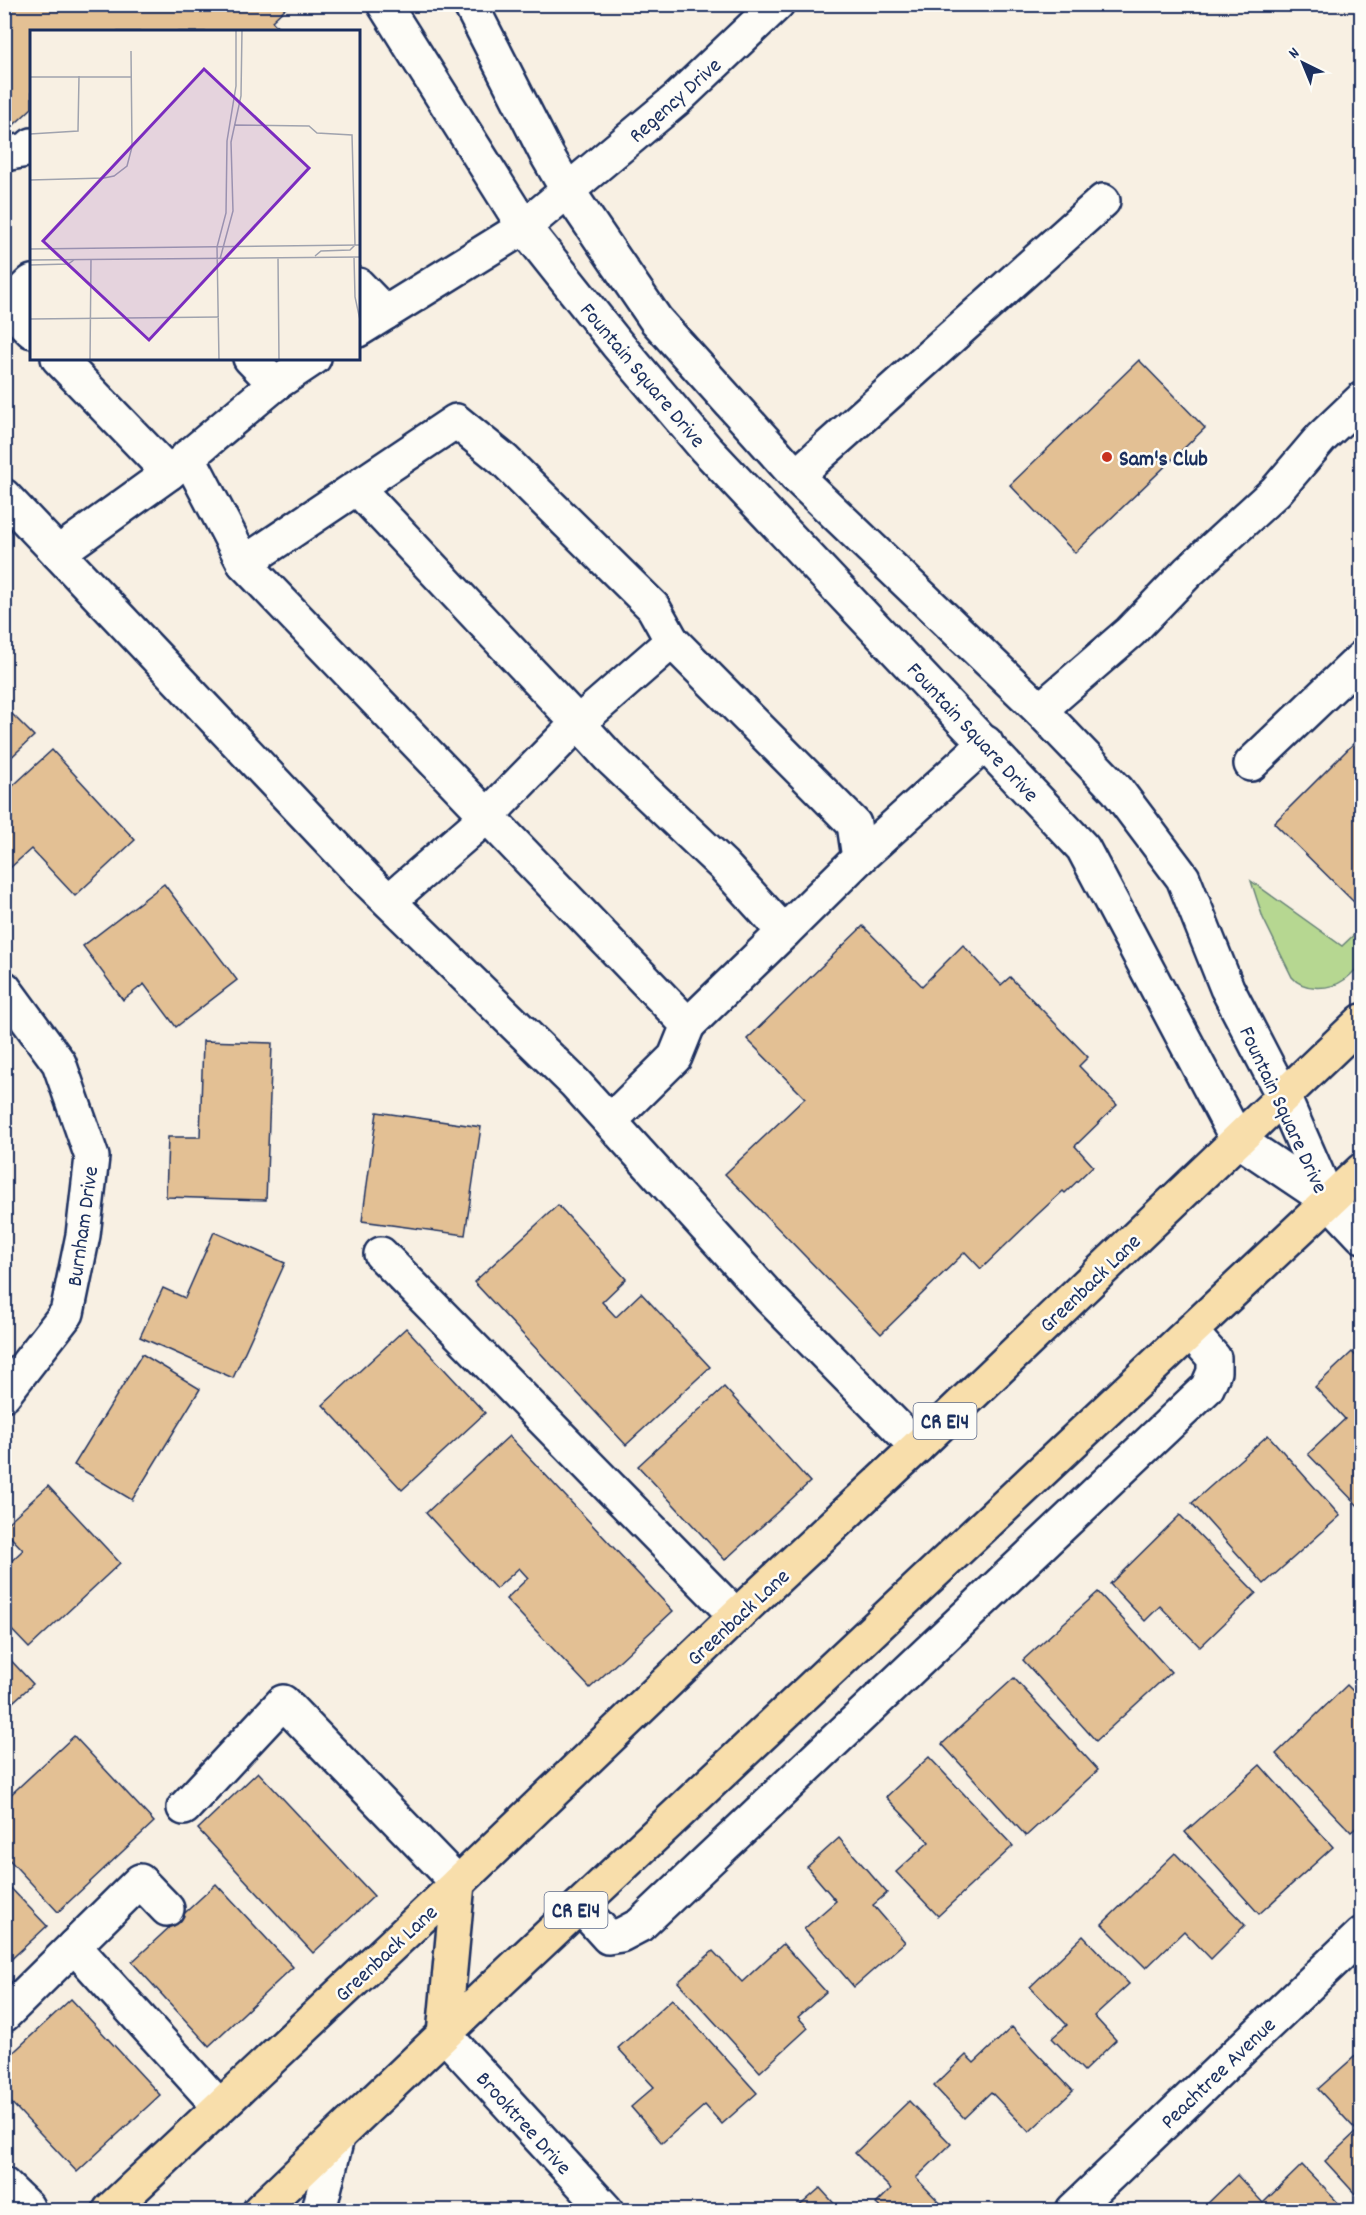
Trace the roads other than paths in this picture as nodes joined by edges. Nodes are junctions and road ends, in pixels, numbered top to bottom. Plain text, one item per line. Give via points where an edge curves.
1 (384, 4) edge
2 (470, 4) edge
3 (777, 4) edge
4 (30, 147) edge
5 (4, 154) edge
6 (568, 191) junction
7 (1103, 201) dead end
8 (524, 227) junction
9 (30, 284) edge
10 (360, 287) edge
11 (6, 307) edge
12 (386, 313) junction
13 (30, 329) edge
14 (360, 329) edge
15 (60, 360) edge
16 (252, 360) edge
17 (311, 360) edge
18 (275, 384) junction
19 (1362, 399) edge
20 (178, 464) junction
21 (796, 476) junction
22 (357, 488) junction
23 (4, 496) edge
24 (58, 553) junction
25 (243, 563) junction
26 (672, 641) junction
27 (1362, 658) edge
28 (1040, 710) junction
29 (578, 723) junction
30 (986, 743) junction
31 (1251, 764) dead end
32 (487, 816) junction
33 (859, 858) junction
34 (389, 901) junction
35 (784, 932) junction
36 (4, 988) edge
37 (1362, 1021) edge
38 (688, 1025) junction
39 (1283, 1096) junction
40 (610, 1121) junction
41 (1238, 1139) junction
42 (1362, 1170) edge
43 (1329, 1201) junction
44 (1362, 1236) edge
45 (381, 1254) dead end
46 (1191, 1332) junction
47 (4, 1394) edge
48 (917, 1448) junction
49 (736, 1616) junction
50 (184, 1808) dead end
51 (458, 1883) junction
52 (580, 1906) junction
53 (167, 1909) dead end
54 (1362, 1934) edge
55 (74, 1946) junction
56 (4, 2015) edge
57 (444, 2034) junction
58 (219, 2106) junction
59 (337, 2138) junction
60 (110, 2211) edge
61 (261, 2211) edge
62 (319, 2211) edge
63 (606, 2211) edge
64 (1073, 2211) edge

1 - 8 street, Fountain Square Drive
2 - 6 street, Fountain Square Drive
3 - 6 street, Regency Drive via 677,99
4 - 5 street
6 - 8 street, Regency Drive
6 - 21 street, Fountain Square Drive via 656,320
7 - 21 street
8 - 12 street, Regency Drive
8 - 30 street, Fountain Square Drive via 706,449
9 - 11 street
10 - 12 street
11 - 13 street
12 - 14 street, Regency Drive
15 - 20 street
16 - 18 street
17 - 18 street
18 - 20 street
19 - 28 street via 1321,438 1276,491 1130,632
20 - 24 street
20 - 25 street
21 - 28 street, Fountain Square Drive
22 - 25 street
22 - 26 street via 456,421 504,460 653,607
22 - 29 street
23 - 24 street
24 - 34 street
25 - 32 street
26 - 29 street
26 - 33 street via 854,824
27 - 31 street
28 - 39 street, Fountain Square Drive via 1117,790 1183,878 1227,988
29 - 32 street
29 - 35 street via 723,865
30 - 33 street
30 - 41 street, Fountain Square Drive via 1083,848
32 - 34 street
32 - 38 street
33 - 35 street
34 - 40 street
35 - 38 street
36 - 47 street, Burnham Drive via 59,1063 92,1157 83,1235 67,1313
37 - 39 main road, Greenback Lane / CR E14
38 - 40 street via 675,1057
39 - 41 main road, Greenback Lane / CR E14
39 - 43 street, Fountain Square Drive
40 - 48 street via 770,1298
41 - 43 street, Fountain Square Drive
41 - 48 main road, Greenback Lane / CR E14
42 - 43 main road, CR E14
43 - 44 street
43 - 46 main road, CR E14
45 - 49 street
46 - 52 main road, CR E14
46 - 52 street via 1214,1358 1214,1372 1207,1388 639,1925 608,1937
48 - 49 main road, Greenback Lane / CR E14
49 - 51 main road, Greenback Lane / CR E14
50 - 51 street via 284,1702
51 - 57 main road
51 - 58 main road, Greenback Lane / CR E14
52 - 57 main road, CR E14
53 - 55 street via 140,1881
54 - 64 street, Peachtree Avenue
55 - 56 street
55 - 58 street
57 - 59 main road, CR E14
57 - 63 street, Brooktree Drive
58 - 60 main road, Greenback Lane / CR E14
59 - 61 main road, CR E14
59 - 62 street

